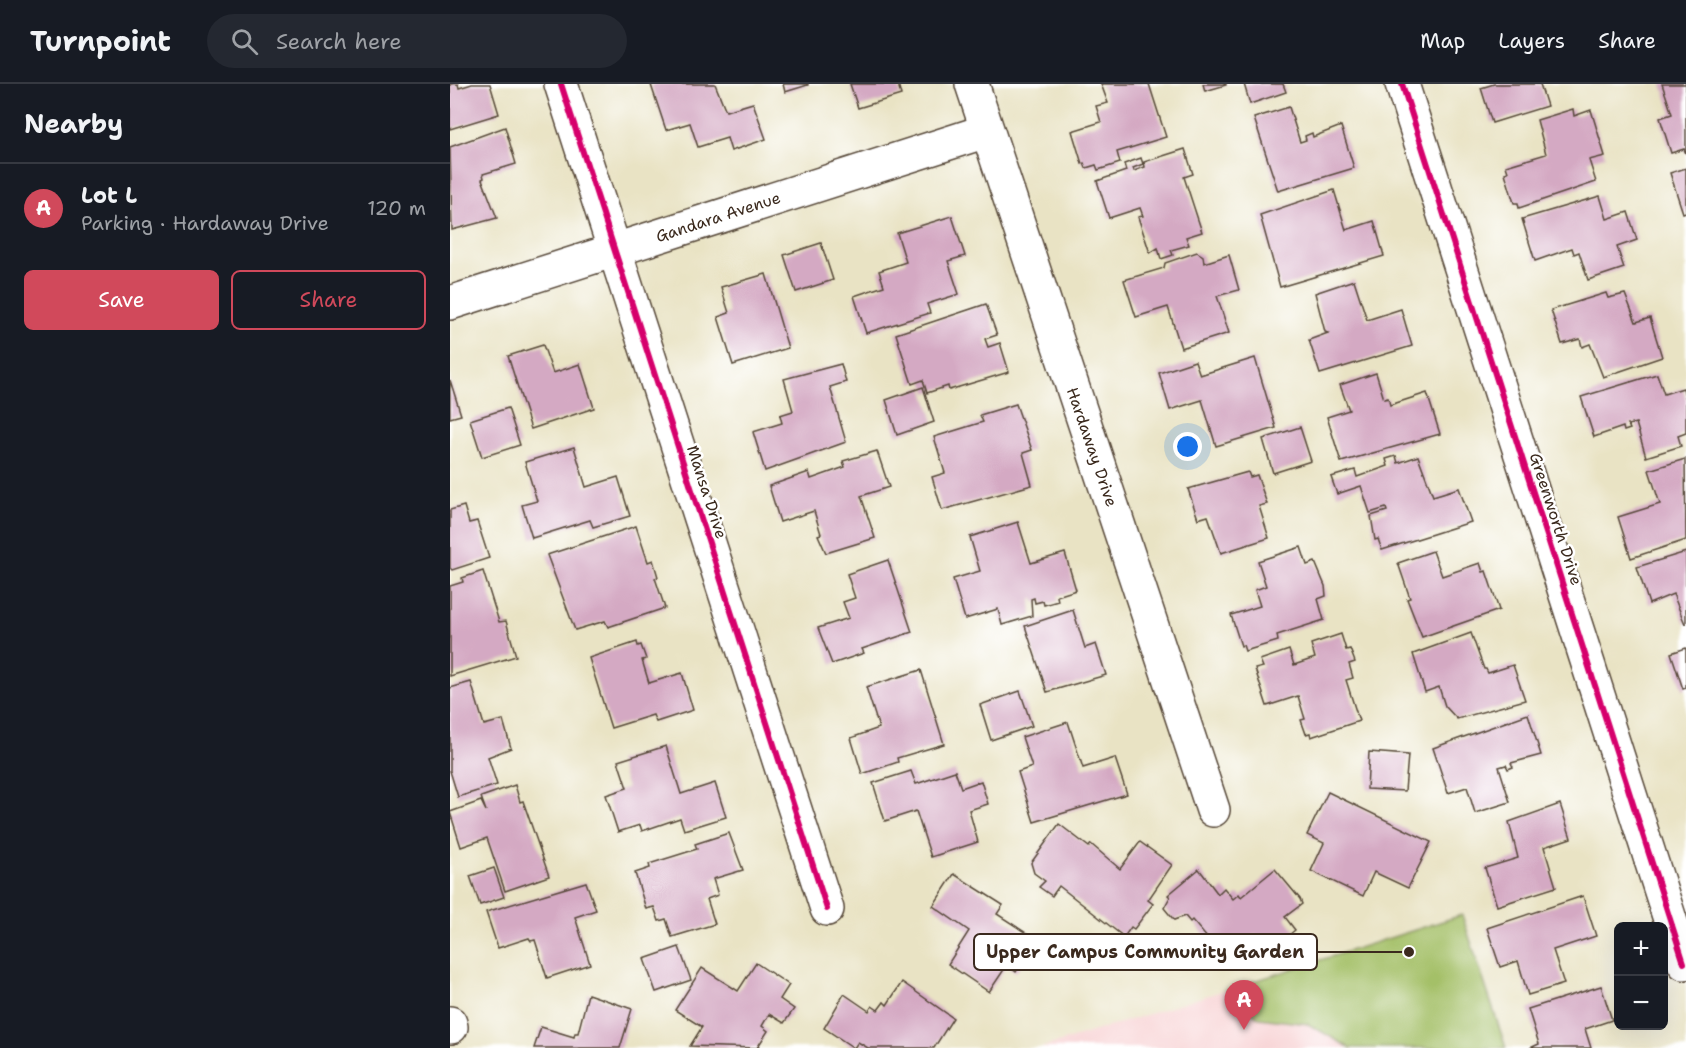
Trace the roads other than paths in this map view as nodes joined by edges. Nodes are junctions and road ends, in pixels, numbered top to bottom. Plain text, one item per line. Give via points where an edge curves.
1 (561, 84) edge
2 (972, 84) edge
3 (1402, 84) edge
4 (986, 131) junction
5 (614, 249) junction
6 (450, 303) edge
7 (1213, 810) dead end
8 (827, 909) dead end
9 (1684, 963) dead end

1 - 5 street, Mansa Drive
2 - 4 street, Hardaway Drive
3 - 9 street, Greenworth Drive
4 - 5 street, Gandara Avenue
4 - 7 street, Hardaway Drive
5 - 6 street, Gandara Avenue
5 - 8 street, Mansa Drive

